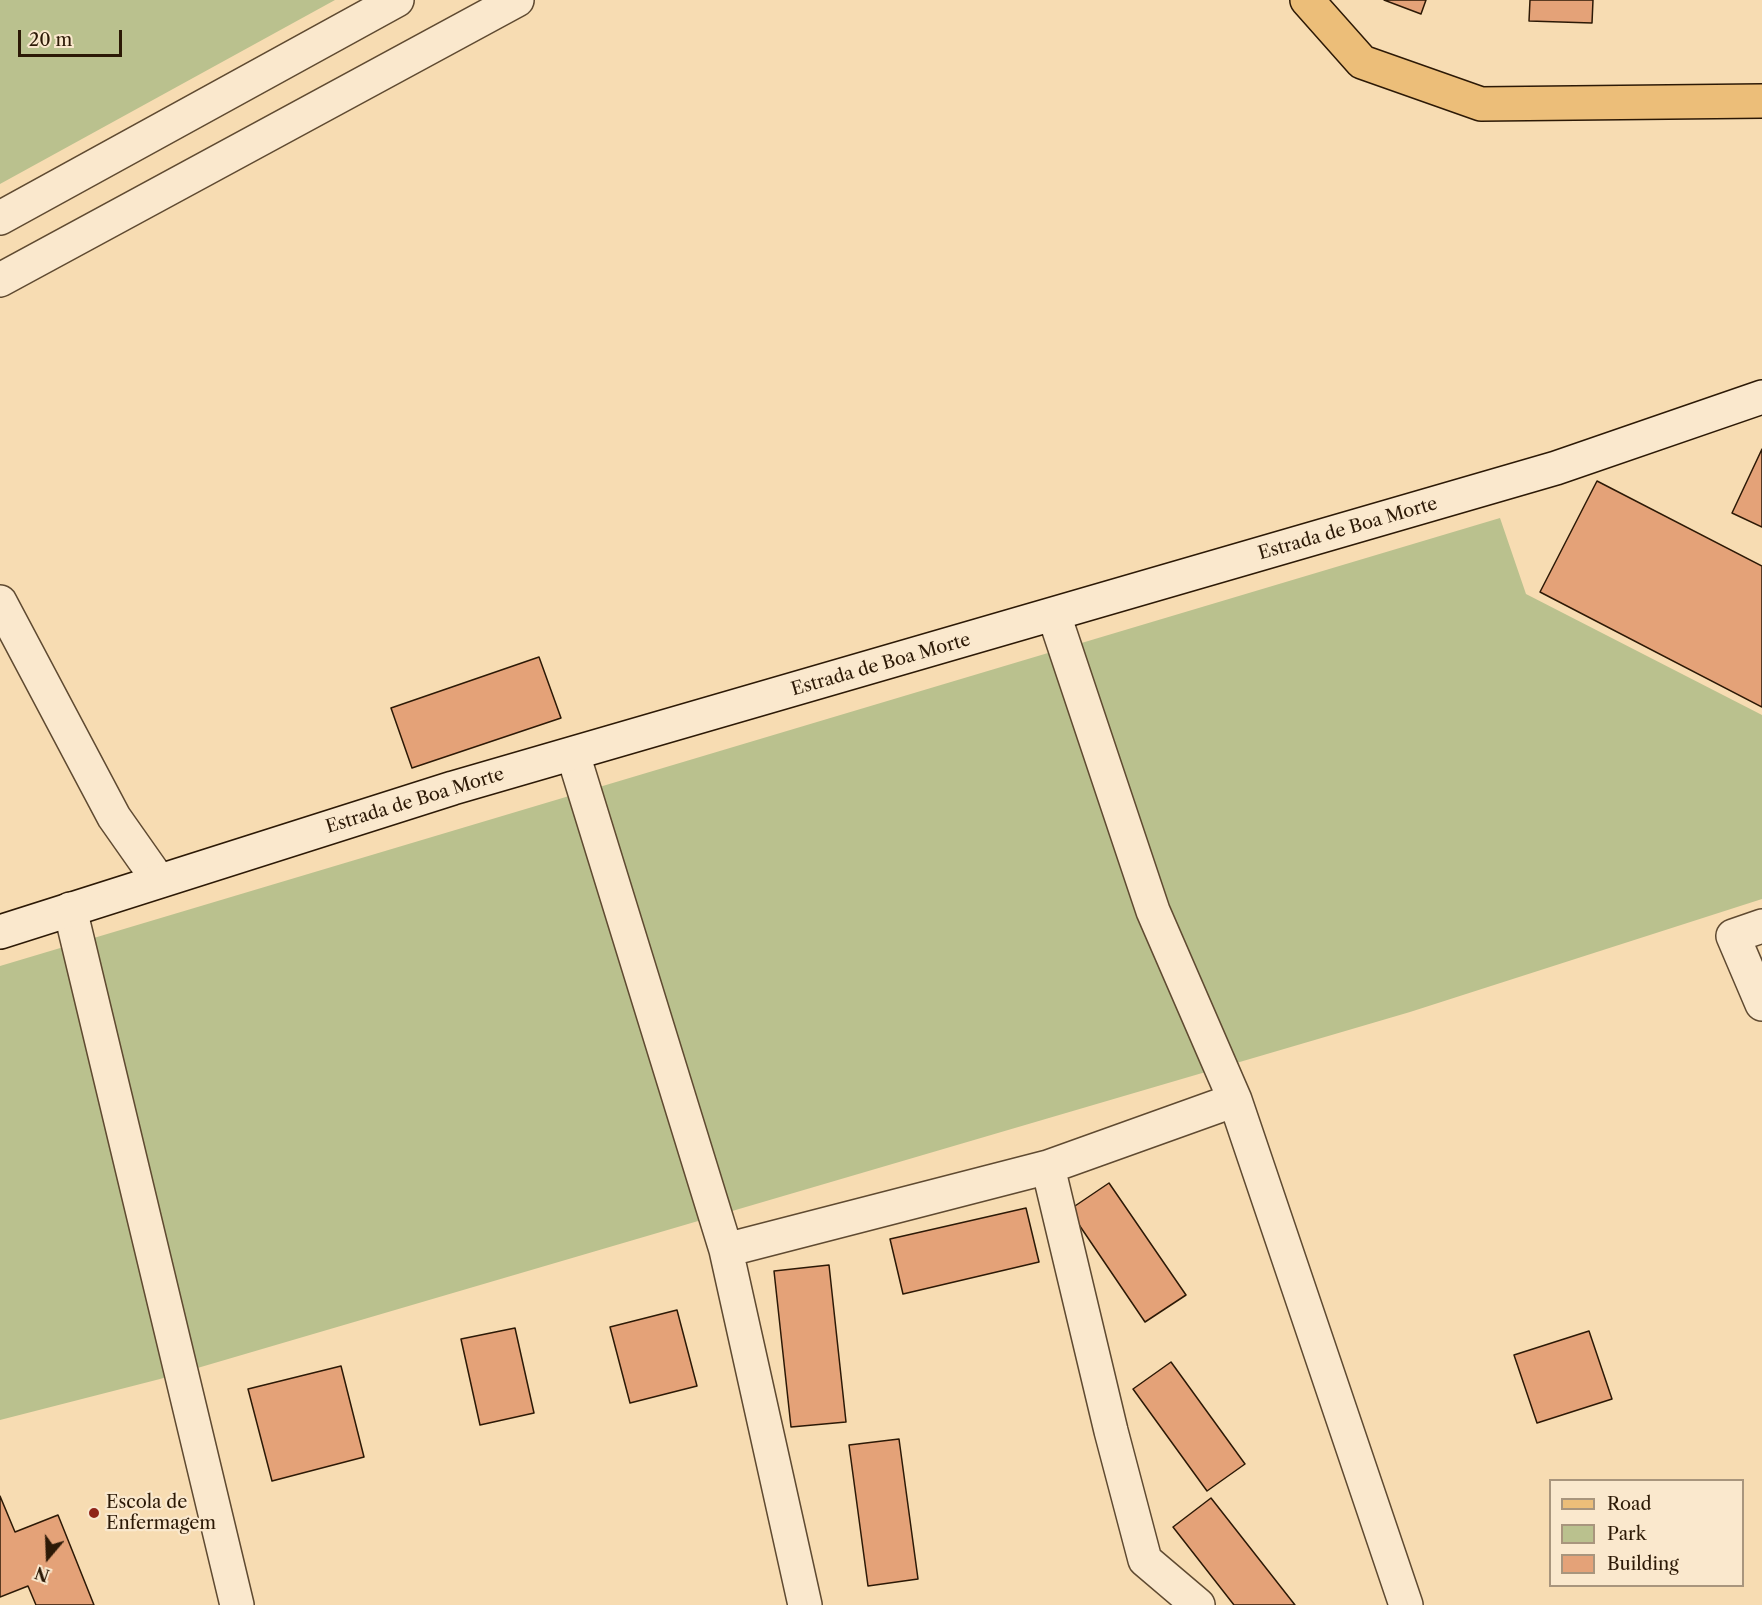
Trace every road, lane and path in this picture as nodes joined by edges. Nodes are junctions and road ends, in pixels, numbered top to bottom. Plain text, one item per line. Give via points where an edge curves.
1 (397, 0) edge
2 (517, 0) edge
3 (1307, 0) edge
4 (1762, 100) edge
5 (0, 218) edge
6 (0, 280) edge
7 (1762, 397) edge
8 (0, 602) edge
9 (1054, 615) junction
10 (573, 754) junction
11 (159, 881) junction
12 (70, 909) junction
13 (1762, 926) edge
14 (0, 932) edge
15 (1762, 1004) edge
16 (1235, 1100) junction
17 (1048, 1167) junction
18 (726, 1250) junction
19 (237, 1605) edge
20 (805, 1605) edge
21 (1198, 1605) edge
22 (1406, 1605) edge

1 - 5 street
2 - 6 street
3 - 4 main road via 1362,62 1481,104
7 - 9 street, Estrada de Boa Morte via 1556,468
8 - 11 street via 114,817
9 - 10 street, Estrada de Boa Morte
9 - 16 street via 1153,911
10 - 11 street, Estrada de Boa Morte
10 - 18 street
11 - 12 street, Estrada de Boa Morte
12 - 14 street, Estrada de Boa Morte
12 - 19 street
13 - 15 street via 1733,936
16 - 17 street
16 - 22 street
17 - 18 street
17 - 21 street via 1145,1560
18 - 20 street

